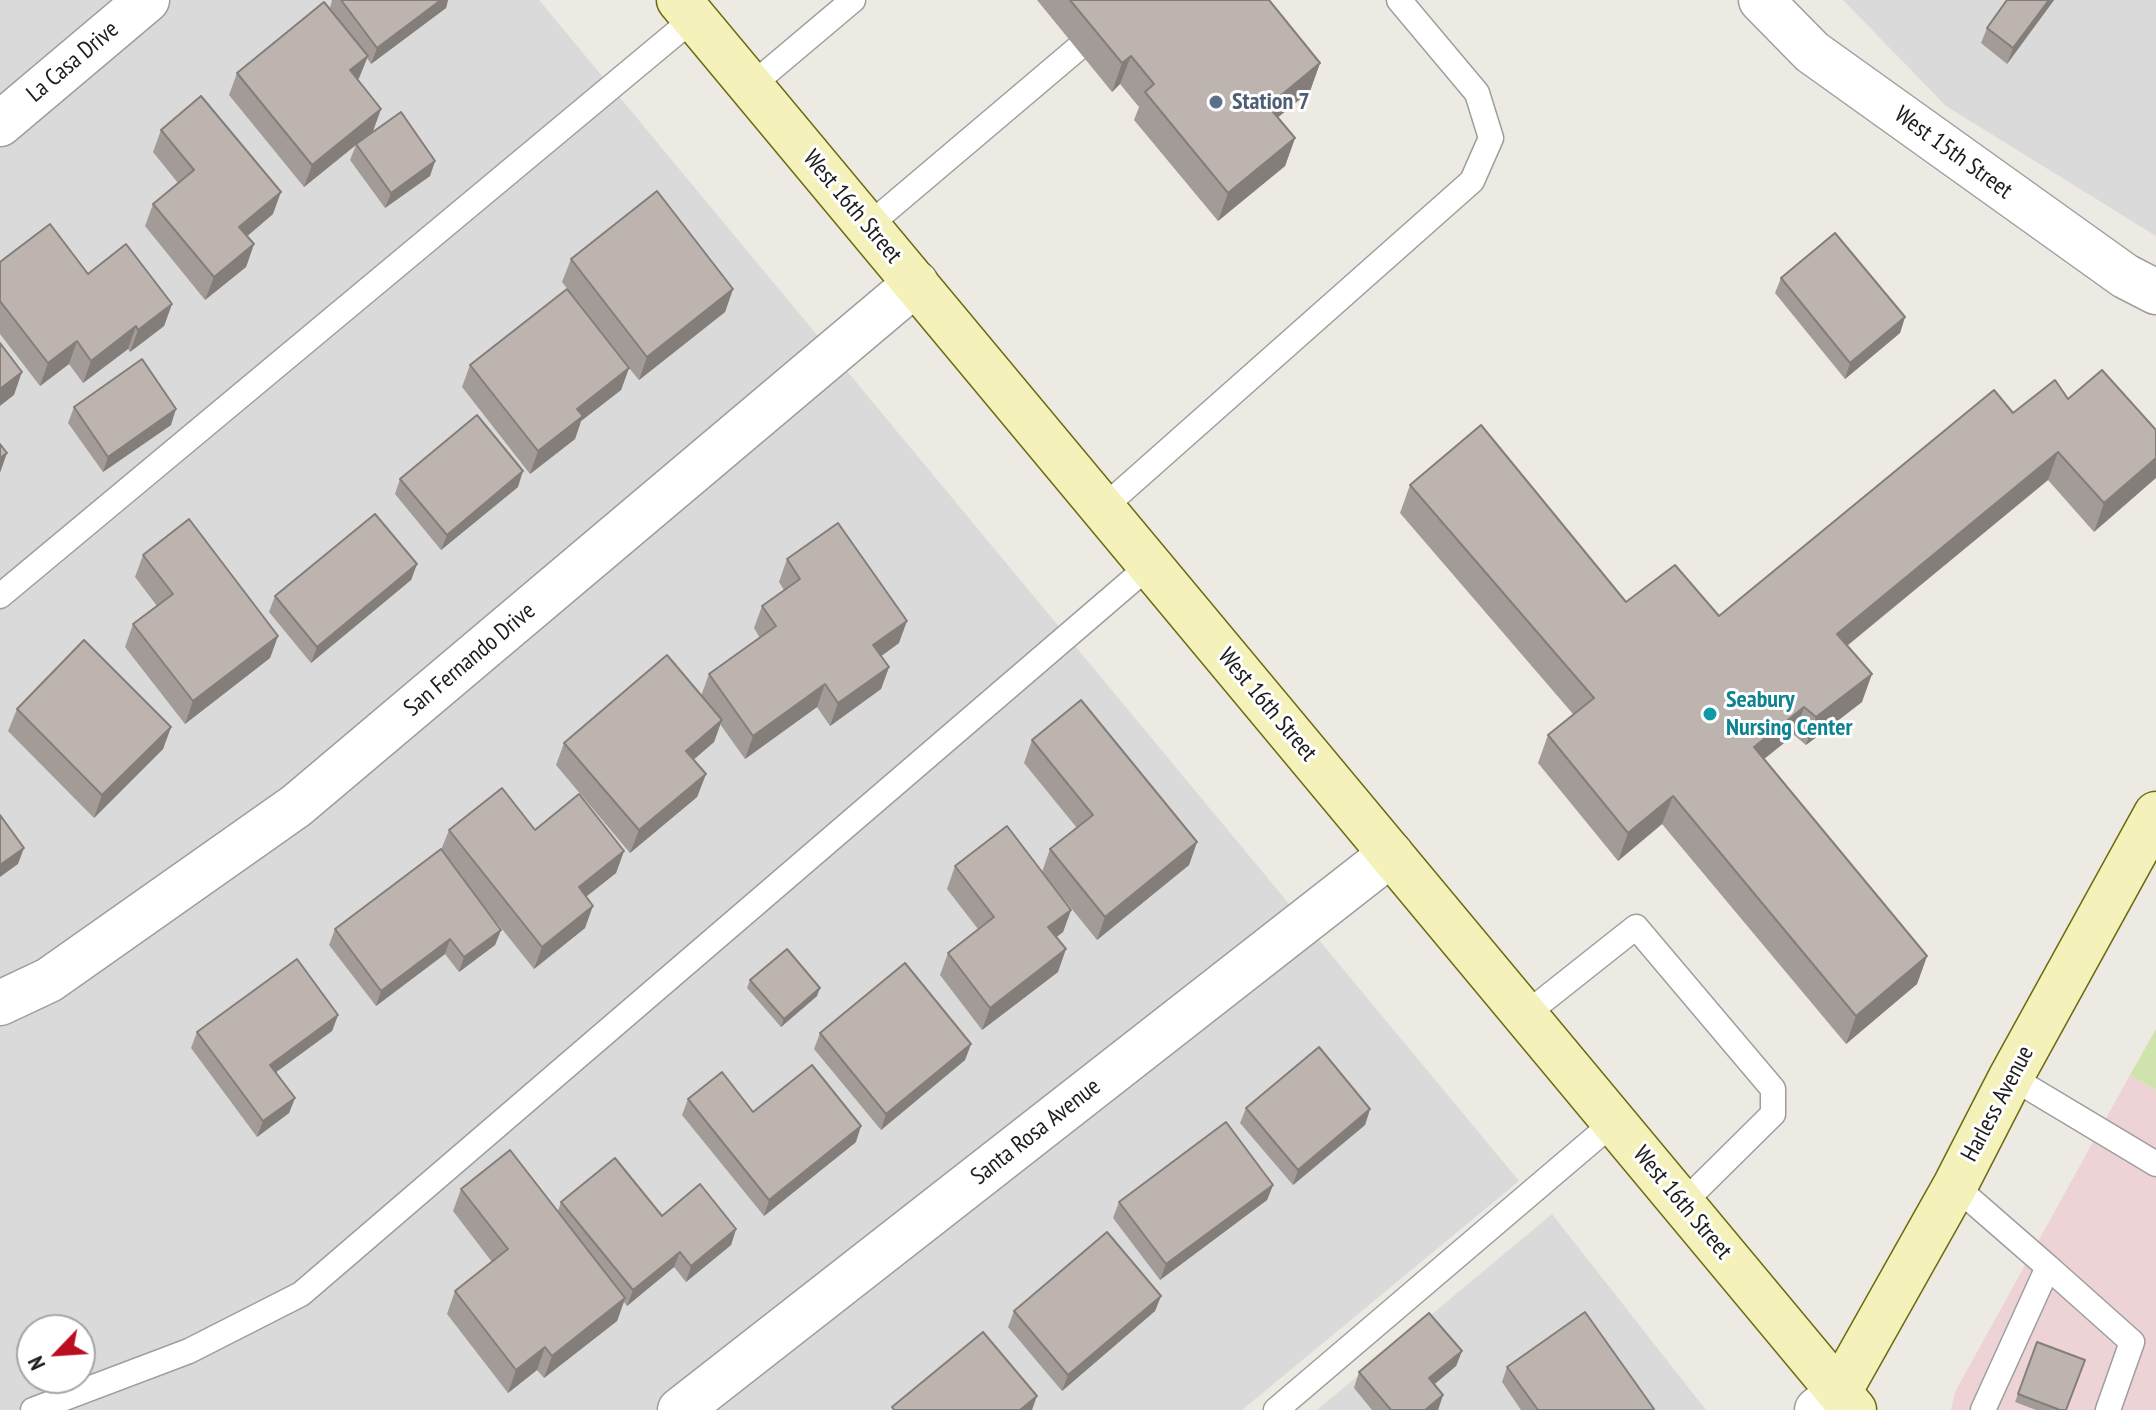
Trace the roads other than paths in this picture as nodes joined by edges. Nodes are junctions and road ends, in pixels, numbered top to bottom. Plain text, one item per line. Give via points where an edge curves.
1 (147, 0) edge
2 (853, 0) edge
3 (1399, 0) edge
4 (1761, 0) edge
5 (687, 9) edge
6 (1077, 49) edge
7 (751, 86) junction
8 (0, 124) edge
9 (868, 226) junction
10 (916, 283) junction
11 (2156, 292) edge
12 (1103, 508) junction
13 (1150, 565) junction
14 (0, 596) edge
15 (2156, 814) edge
16 (1391, 854) junction
17 (0, 1003) edge
18 (1525, 1015) junction
19 (2011, 1077) junction
20 (1614, 1122) junction
21 (2156, 1164) edge
22 (1955, 1186) junction
23 (1682, 1204) junction
24 (2048, 1267) junction
25 (1837, 1404) edge
26 (33, 1410) edge
27 (680, 1410) edge
28 (1276, 1410) edge
29 (1983, 1410) edge
30 (2108, 1410) edge

1 - 8 street, La Casa Drive
2 - 7 lane
3 - 12 lane via 1477,93 1491,138 1472,181
4 - 11 street, West 15th Street via 1812,52 2125,276
5 - 7 main road, West 16th Street
5 - 14 lane
6 - 9 lane
7 - 9 main road, West 16th Street
9 - 10 main road, West 16th Street
10 - 12 main road, West 16th Street
10 - 17 street, San Fernando Drive via 296,806 49,980
12 - 13 main road, West 16th Street
13 - 16 main road, West 16th Street
13 - 26 lane via 301,1294 189,1351
15 - 19 main road, Harless Avenue
16 - 18 main road, West 16th Street
16 - 27 street, Santa Rosa Avenue
18 - 20 main road, West 16th Street
18 - 23 lane via 1636,927 1773,1089 1773,1114
19 - 21 lane
19 - 22 main road, Harless Avenue
20 - 23 main road, West 16th Street
20 - 28 lane
22 - 24 lane
22 - 25 main road, Harless Avenue
23 - 25 main road, West 16th Street
24 - 29 lane
24 - 30 lane via 2132,1342

